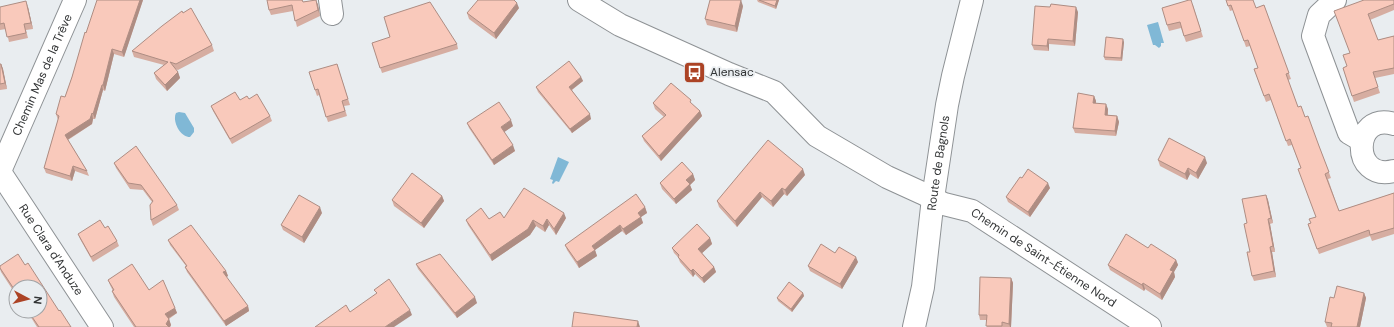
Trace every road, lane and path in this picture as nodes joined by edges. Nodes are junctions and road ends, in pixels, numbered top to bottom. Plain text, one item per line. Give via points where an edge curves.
1 (76, 0) edge
2 (579, 0) edge
3 (972, 0) edge
4 (1335, 0) edge
5 (1394, 124) edge
6 (1362, 140) junction
7 (1394, 171) edge
8 (0, 172) edge
9 (933, 198) junction
10 (102, 327) edge
11 (914, 327) edge
12 (1150, 327) edge

1 - 8 street, Chemin Mas de la Trêve
2 - 9 street, Chemin de Saint-Étienne Nord via 620,25 774,92 817,136 887,177
3 - 9 street, Route de Bagnols via 952,76
4 - 6 street via 1319,15 1313,36 1349,133
5 - 6 street via 1389,122 1372,126 1365,132
6 - 7 street via 1361,149 1368,165 1375,170
8 - 10 street, Rue Clara d'Anduze
9 - 11 street, Route de Bagnols via 923,287
9 - 12 street, Chemin de Saint-Étienne Nord via 944,204 972,210

